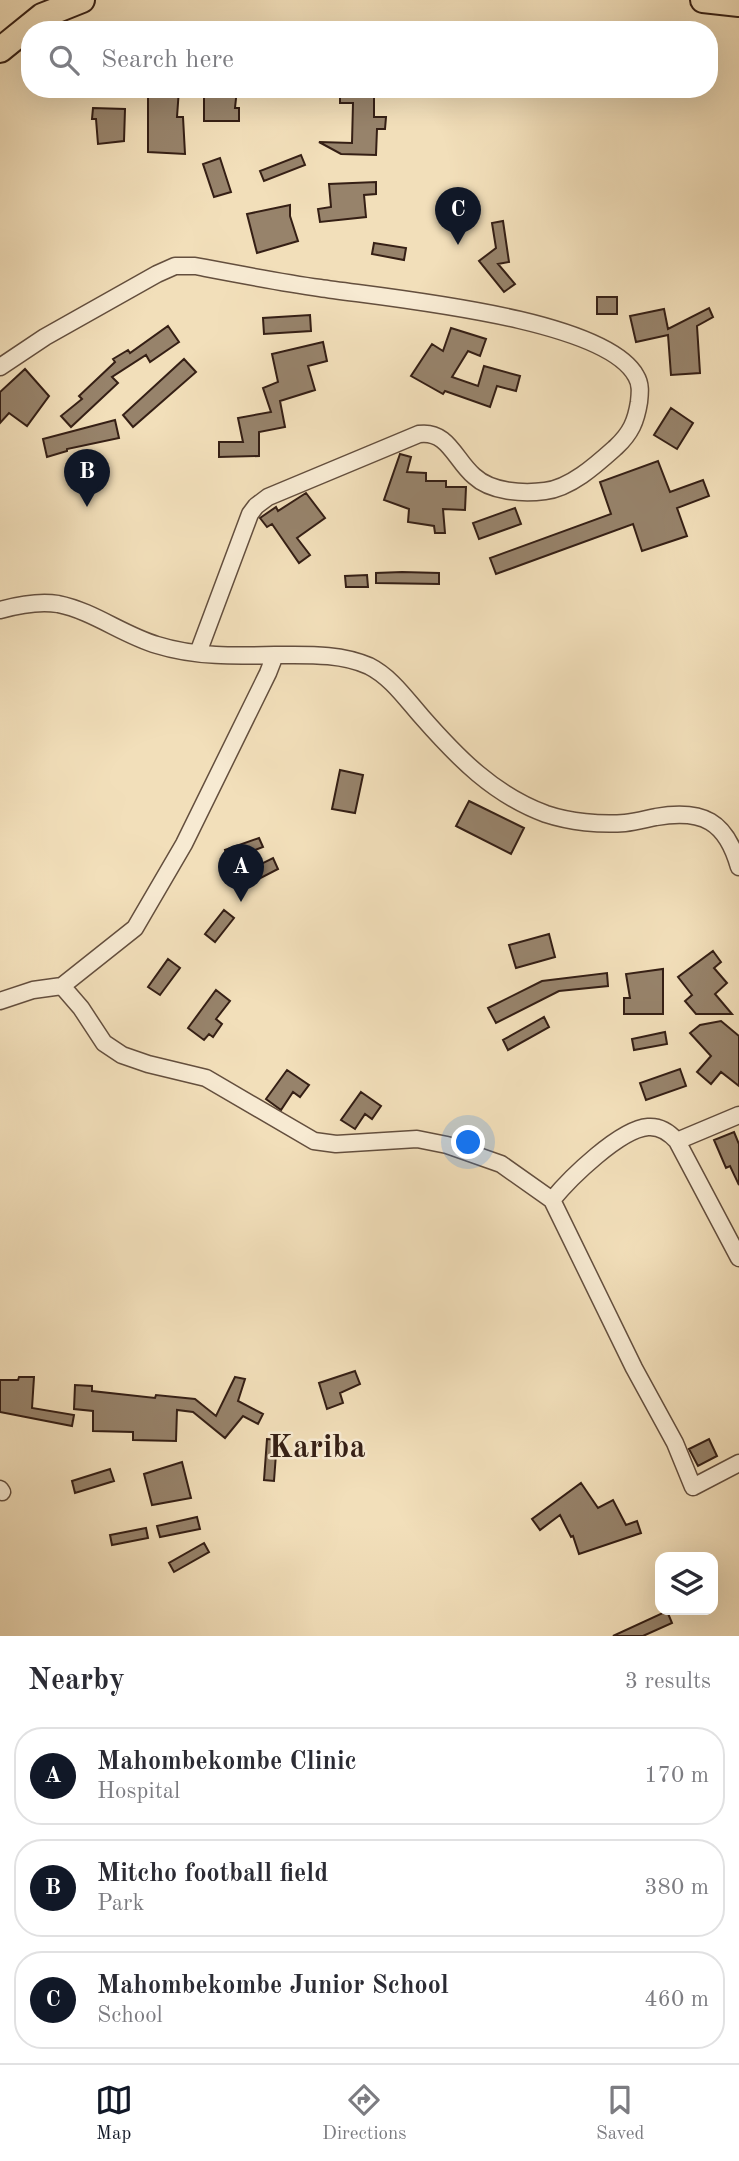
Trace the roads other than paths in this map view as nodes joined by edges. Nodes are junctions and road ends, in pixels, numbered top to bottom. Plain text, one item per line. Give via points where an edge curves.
1 (82, 0) edge
2 (704, 0) edge
3 (739, 4) edge
4 (36, 21) edge
5 (21, 33) edge
6 (0, 50) edge
7 (0, 367) edge
8 (0, 610) edge
9 (198, 653) junction
10 (275, 655) junction
11 (739, 867) edge
12 (62, 986) junction
13 (0, 1001) edge
14 (739, 1115) edge
15 (677, 1141) junction
16 (552, 1200) junction
17 (739, 1258) edge
18 (739, 1463) edge

1 - 4 main road
2 - 3 main road
5 - 6 main road
7 - 9 street via 157,274 175,266 195,266 529,322 593,342 636,375 641,390 635,425 629,433 588,471 548,491 490,486 474,477 444,440 428,433 268,497 250,514
8 - 9 street via 57,604 159,646
9 - 10 street
10 - 11 street via 349,660 377,671 479,776 547,814 595,824 694,815 719,826
10 - 12 street via 184,844 135,928
12 - 13 street
12 - 16 street via 104,1043 122,1055 206,1078 314,1141 417,1139 447,1145 501,1164
14 - 15 street
15 - 16 street via 661,1128 634,1130 596,1156
15 - 17 street
16 - 18 street via 693,1487

